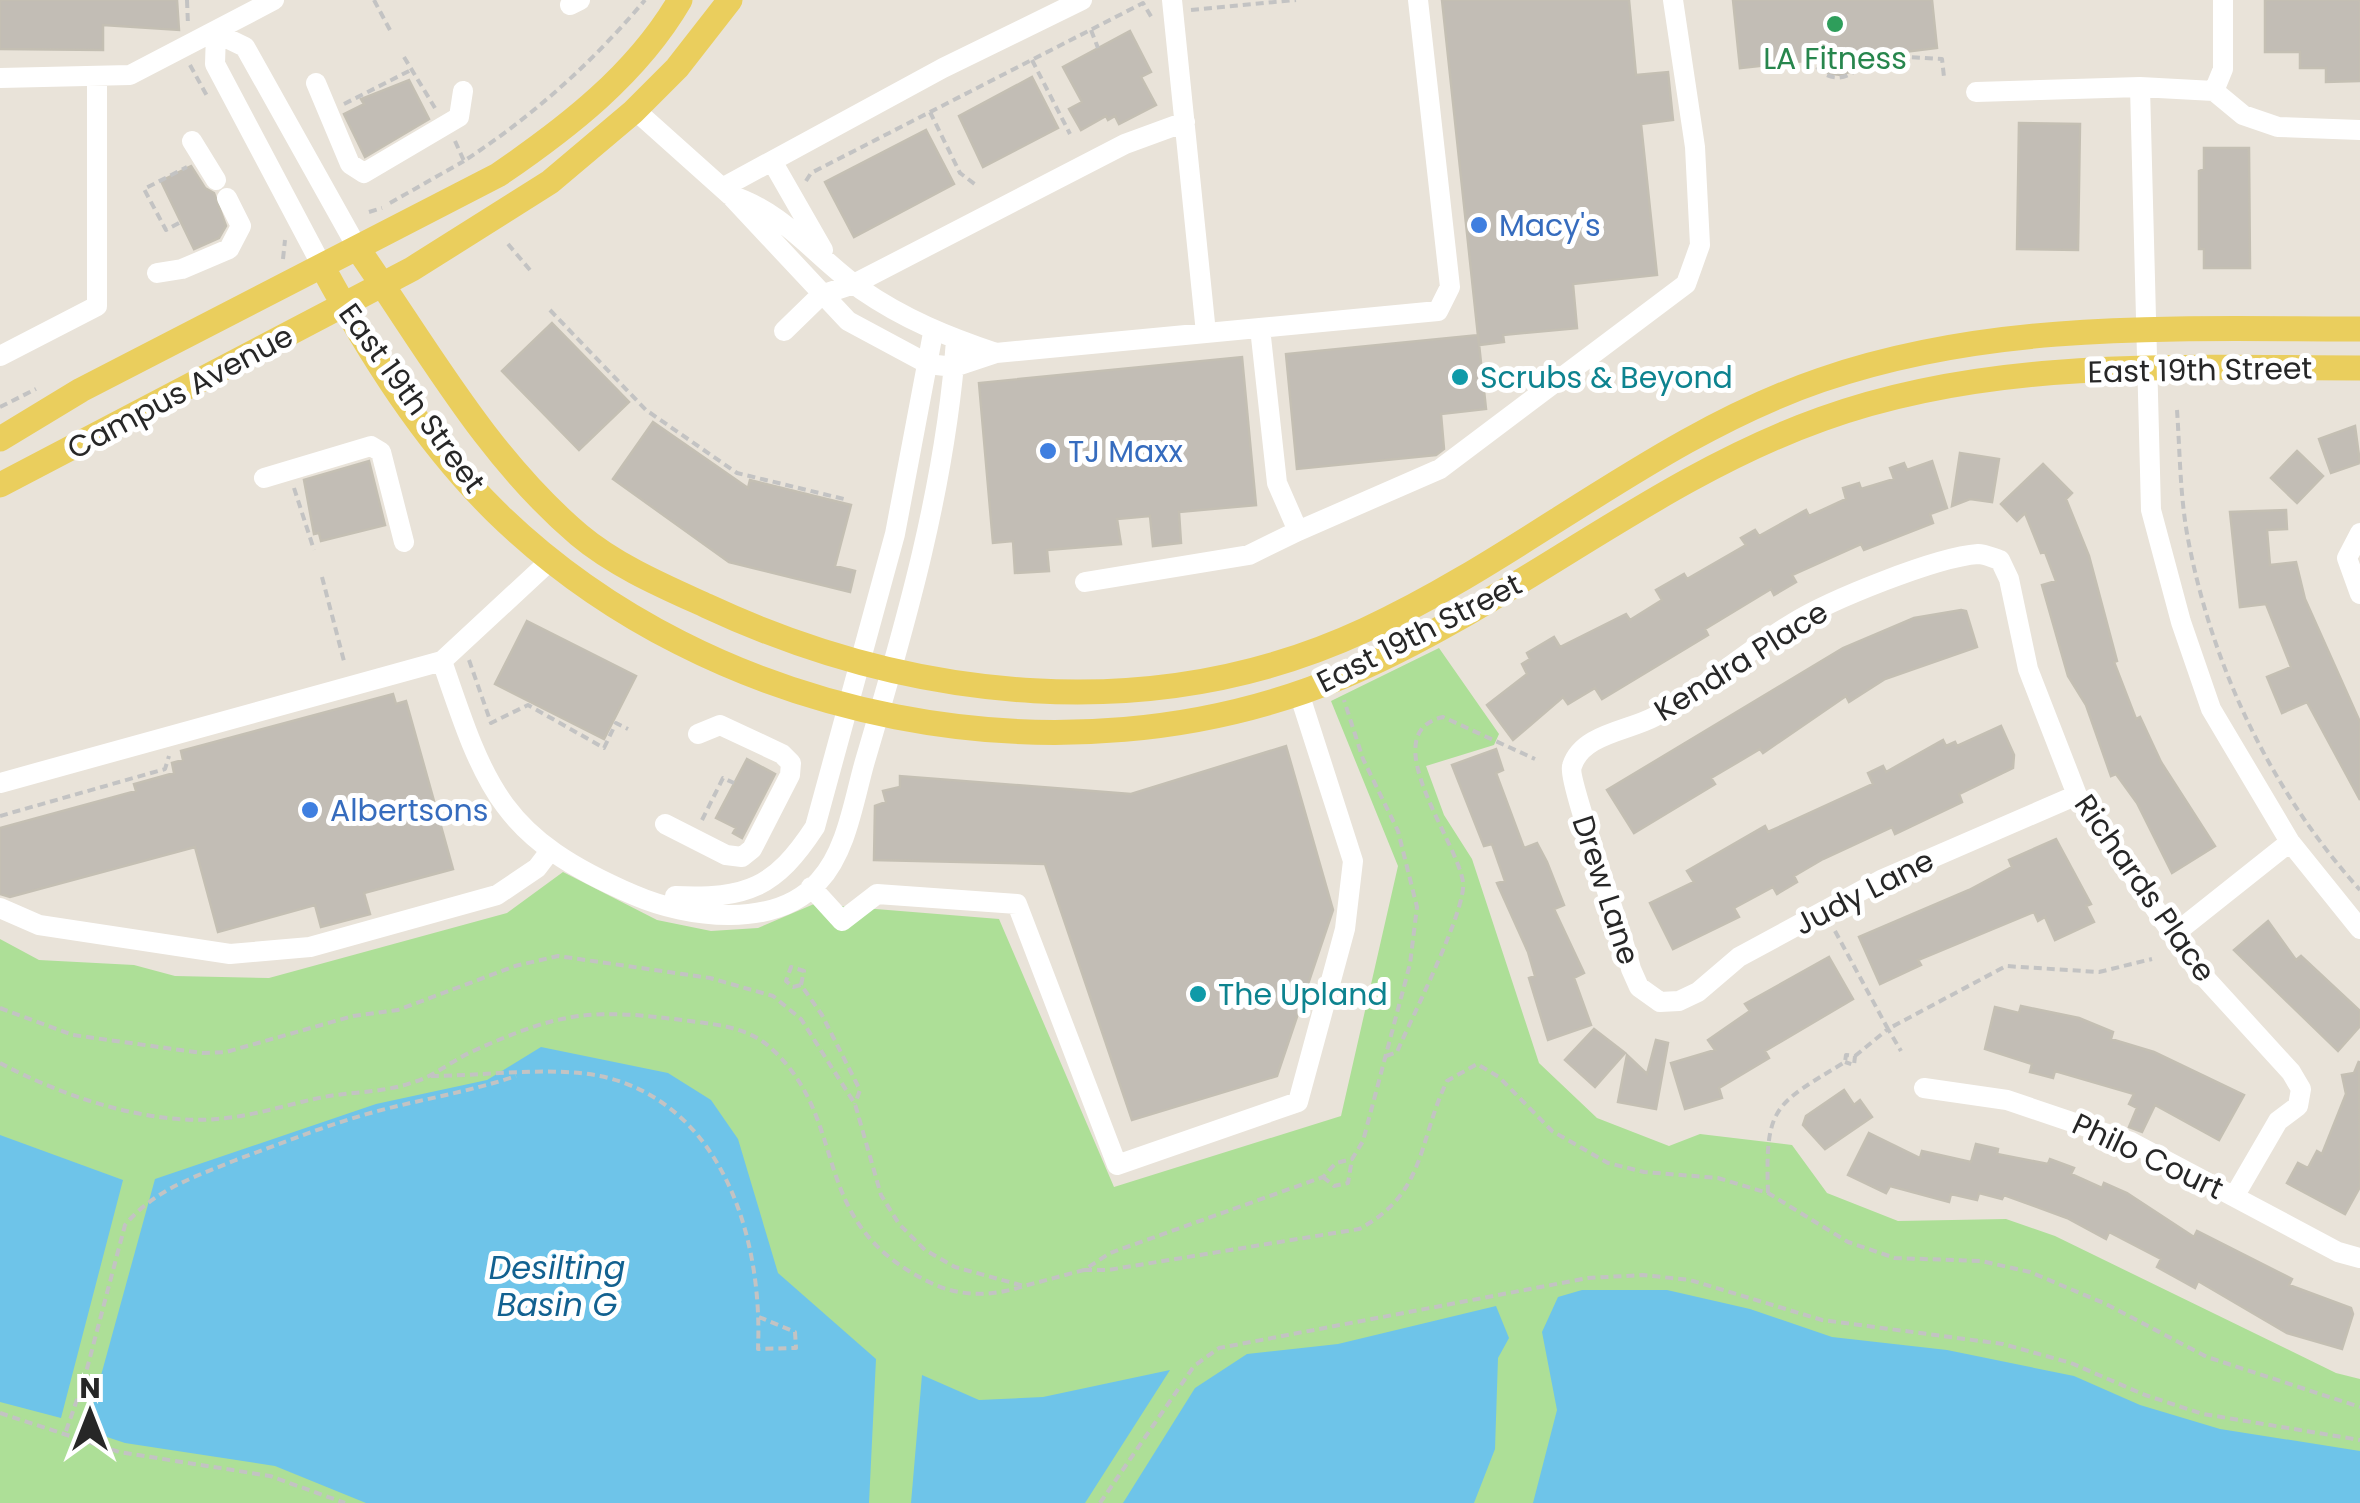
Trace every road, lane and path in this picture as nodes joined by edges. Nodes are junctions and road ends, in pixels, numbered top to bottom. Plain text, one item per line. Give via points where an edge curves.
1 (188, 0) edge
2 (274, 0) edge
3 (374, 0) edge
4 (645, 0) edge
5 (680, 0) edge
6 (730, 0) edge
7 (1082, 0) edge
8 (1296, 0) edge
9 (1418, 0) edge
10 (1674, 0) edge
11 (2224, 0) edge
12 (1180, 5) edge
13 (1154, 24) dead end
14 (1091, 30) junction
15 (178, 31) dead end
16 (216, 32) junction
17 (391, 32) dead end
18 (1098, 48) dead end
19 (404, 56) dead end
20 (1032, 60) junction
21 (1817, 67) dead end
22 (410, 70) junction
23 (97, 77) junction
24 (1944, 77) dead end
25 (0, 78) edge
26 (316, 83) dead end
27 (2140, 87) junction
28 (463, 91) dead end
29 (2214, 91) junction
30 (1976, 92) dead end
31 (333, 109) dead end
32 (635, 110) junction
33 (930, 112) junction
34 (1185, 122) junction
35 (447, 125) junction
36 (2360, 130) edge
37 (1070, 134) dead end
38 (198, 149) joint
39 (772, 160) junction
40 (464, 161) junction
41 (820, 169) dead end
42 (216, 180) dead end
43 (976, 184) dead end
44 (726, 191) junction
45 (227, 198) dead end
46 (369, 212) dead end
47 (179, 223) dead end
48 (508, 244) dead end
49 (358, 248) junction
50 (831, 264) junction
51 (322, 266) junction
52 (530, 270) dead end
53 (158, 272) dead end
54 (383, 284) junction
55 (854, 284) junction
56 (821, 295) junction
57 (344, 306) junction
58 (550, 310) dead end
59 (1260, 328) junction
60 (2143, 328) junction
61 (2360, 330) edge
62 (784, 331) dead end
63 (934, 332) junction
64 (1206, 333) junction
65 (956, 340) junction
66 (996, 353) junction
67 (0, 356) edge
68 (928, 364) junction
69 (954, 367) junction
70 (2148, 368) junction
71 (2360, 368) edge
72 (2176, 410) dead end
73 (0, 438) edge
74 (264, 478) dead end
75 (0, 484) edge
76 (292, 485) dead end
77 (844, 499) dead end
78 (1298, 531) junction
79 (2357, 535) edge
80 (404, 542) dead end
81 (314, 550) dead end
82 (1980, 554) joint
83 (552, 559) junction
84 (322, 577) dead end
85 (1085, 582) dead end
86 (2360, 594) edge
87 (468, 658) dead end
88 (442, 661) junction
89 (860, 664) junction
90 (346, 670) dead end
91 (890, 672) junction
92 (1299, 694) junction
93 (1343, 699) dead end
94 (848, 706) junction
95 (879, 713) junction
96 (628, 729) dead end
97 (698, 734) dead end
98 (1536, 759) dead end
99 (1571, 768) joint
100 (0, 783) edge
101 (734, 783) dead end
102 (2077, 795) junction
103 (666, 824) dead end
104 (697, 829) dead end
105 (2290, 842) junction
106 (550, 852) junction
107 (811, 887) junction
108 (622, 890) junction
109 (2360, 890) edge
110 (0, 908) edge
111 (2360, 929) edge
112 (1835, 931) dead end
113 (2173, 936) junction
114 (2152, 959) dead end
115 (801, 986) junction
116 (1660, 1002) joint
117 (0, 1008) edge
118 (1888, 1029) junction
119 (1901, 1051) dead end
120 (1386, 1056) junction
121 (0, 1062) edge
122 (431, 1076) junction
123 (516, 1076) junction
124 (1924, 1088) dead end
125 (855, 1104) junction
126 (1352, 1159) junction
127 (1323, 1177) junction
128 (1768, 1192) junction
129 (2235, 1195) junction
130 (2360, 1258) edge
131 (1084, 1270) junction
132 (1024, 1286) junction
133 (759, 1317) junction
134 (2360, 1407) edge
135 (0, 1413) edge
136 (66, 1431) junction
137 (2360, 1440) edge
138 (345, 1503) edge
139 (1100, 1503) edge

1 - 15 path via 188,26
2 - 16 street
3 - 17 path
4 - 40 path via 548,101
5 - 49 main road, Campus Avenue via 664,26 562,132 498,175
6 - 32 main road, Campus Avenue
7 - 39 street
8 - 12 path
9 - 59 street via 1447,299 1438,311
10 - 78 street via 1695,147 1700,245 1686,284 1440,469
11 - 29 street via 2223,69
12 - 34 street
13 - 14 path via 1143,2
14 - 18 path
14 - 20 path
16 - 23 street via 130,75
16 - 49 street via 245,47
16 - 51 street via 214,64
19 - 22 path
20 - 33 path
20 - 37 path
21 - 24 path via 1823,75 1841,77 1864,62 1942,58
22 - 31 path
22 - 35 path
23 - 25 street
23 - 67 street via 97,306
26 - 35 street via 356,170 364,173
27 - 29 street
27 - 30 street
27 - 60 street
28 - 35 street via 458,117
29 - 36 street via 2243,114 2278,127
32 - 44 street
32 - 54 main road, Campus Avenue via 550,182
33 - 41 path
33 - 43 path via 960,173
34 - 55 street via 1125,144
34 - 64 street
35 - 40 path
38 - 42 street
38 - 47 path via 144,189 166,230
39 - 44 street
39 - 50 street
40 - 46 path
44 - 50 street via 761,204
44 - 56 street
45 - 53 street via 241,226 229,249
48 - 52 path
49 - 51 main road, Campus Avenue
49 - 54 main road, East 19th Street
50 - 55 street
51 - 57 main road, East 19th Street
51 - 73 main road, Campus Avenue
54 - 57 main road, Campus Avenue
54 - 89 main road, East 19th Street via 489,443 582,537 639,575 748,626
55 - 56 street
55 - 63 street
56 - 62 street
56 - 68 street via 848,321
57 - 75 main road, Campus Avenue
57 - 83 main road, East 19th Street via 451,464
58 - 77 path via 646,410 738,473
59 - 64 street
59 - 78 street via 1277,483
60 - 61 main road, East 19th Street
60 - 70 street
60 - 91 main road, East 19th Street via 2009,337 1823,379 1740,412 1442,592 1286,660 1146,689 1079,693 1005,692
63 - 65 street
63 - 68 street
64 - 66 street
65 - 66 street
65 - 69 street
66 - 69 street
68 - 69 street
68 - 89 street via 895,534
69 - 91 street via 951,419
70 - 71 main road, East 19th Street
70 - 92 main road, East 19th Street via 2002,377 1824,418 1742,453 1378,662
70 - 105 street via 2151,510 2181,622 2211,709
72 - 109 path via 2187,536 2236,700 2285,790
74 - 80 street via 372,446 382,452
76 - 81 path
78 - 85 street via 1249,555
79 - 86 street via 2347,558
82 - 99 street, Kendra Place via 1873,587 1794,621 1654,717 1581,750
82 - 102 street, Richards Place via 2000,560 2009,579 2028,669
83 - 88 street
83 - 94 main road, East 19th Street via 626,612 692,646
84 - 90 path
87 - 96 path via 491,723 528,705 604,748 616,724
88 - 100 street
88 - 106 street via 486,778 522,830
89 - 91 main road, East 19th Street
89 - 94 street
91 - 95 street
92 - 95 main road, East 19th Street via 1159,728 1080,734 1002,731
92 - 107 street via 1353,862 1345,930 1298,1102 1117,1164 1017,904 877,894 842,922
93 - 120 path via 1398,832 1417,908
94 - 95 main road, East 19th Street
94 - 108 street via 816,827 774,877 727,898
95 - 107 street via 841,842
97 - 103 street via 720,725 782,754 791,763 790,776 742,858
98 - 120 path via 1442,717 1415,736 1421,777 1464,890 1397,1052
99 - 116 street, Drew Lane via 1638,988
101 - 104 path via 723,778
102 - 113 street, Richards Place
102 - 116 street, Judy Lane via 1881,880 1739,957 1698,992
105 - 111 street
105 - 113 street
106 - 108 street
106 - 110 street via 497,895 310,947 230,954 39,926
107 - 108 street via 785,906 751,914 660,906
112 - 118 path
113 - 129 street, Richards Place via 2301,1088 2298,1106 2278,1121
114 - 118 path via 2099,972 2006,966
115 - 115 path via 804,971 791,968 786,982
115 - 125 path via 860,1090
117 - 125 path via 72,1035 202,1054 438,998 515,966 558,956 595,959 773,996 801,1019
118 - 119 path
118 - 128 path via 1780,1104 1766,1147
120 - 126 path
121 - 122 path via 63,1090 182,1121 251,1115
122 - 123 path
122 - 132 path via 538,1022 568,1015 656,1016 740,1029 773,1049 806,1091 834,1180 852,1218 878,1248 950,1292
123 - 133 path via 599,1076 673,1107 706,1144 731,1188 755,1260
123 - 136 path via 338,1123 209,1171 142,1206 125,1225
124 - 129 street, Philo Court via 2007,1100 2064,1117 2131,1142
125 - 132 path via 881,1195 899,1224 955,1267
126 - 127 path via 1336,1163
126 - 127 path via 1348,1183 1334,1186
127 - 131 path via 1110,1253
128 - 131 path via 1718,1178 1644,1172 1584,1153 1477,1064 1447,1080 1412,1183 1359,1229
128 - 134 path via 1867,1250 1927,1261 1981,1260 2030,1272 2207,1356
129 - 130 street, Philo Court
131 - 132 path
133 - 133 path via 758,1349 796,1348 794,1332
135 - 136 path
136 - 138 path via 119,1452 270,1476
137 - 139 path via 2203,1414 2072,1362 2003,1344 1822,1320 1690,1280 1643,1275 1588,1278 1219,1348 1194,1366

